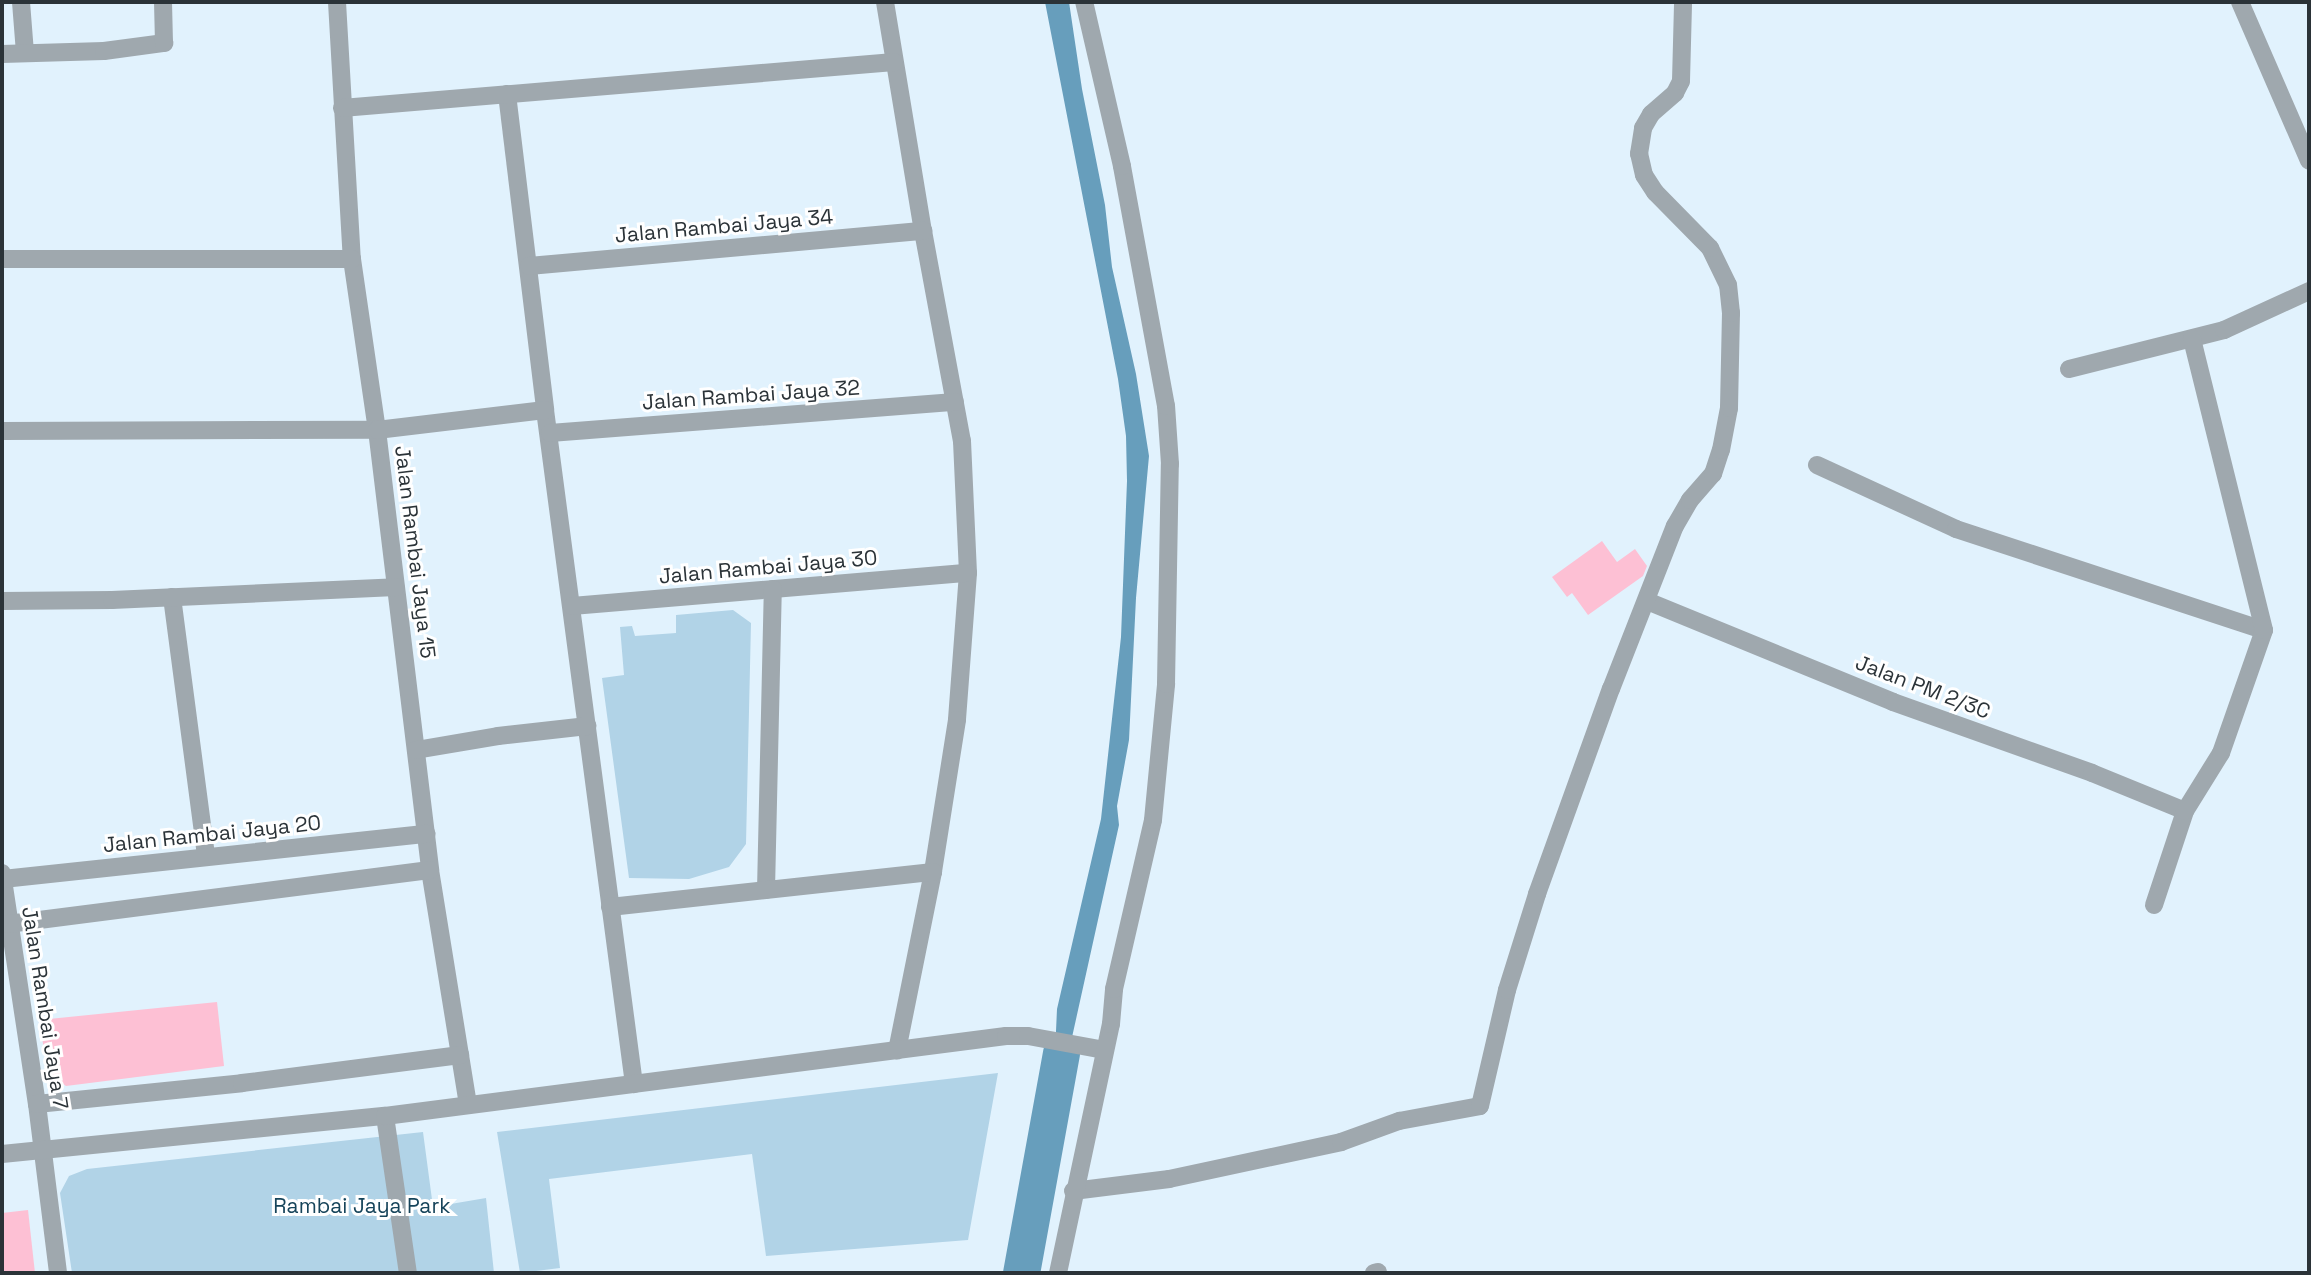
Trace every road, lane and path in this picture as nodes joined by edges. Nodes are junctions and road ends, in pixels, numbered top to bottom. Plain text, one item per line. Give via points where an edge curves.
1 (21, 2) edge
2 (163, 2) edge
3 (337, 2) edge
4 (885, 2) edge
5 (1084, 2) edge
6 (1683, 2) edge
7 (2240, 2) edge
8 (25, 53) junction
9 (2, 54) edge
10 (894, 62) junction
11 (507, 94) junction
12 (342, 108) junction
13 (2309, 161) edge
14 (923, 231) junction
15 (2, 259) edge
16 (352, 259) junction
17 (529, 266) junction
18 (2309, 291) edge
19 (2192, 339) junction
20 (2069, 369) dead end
21 (955, 402) junction
22 (545, 410) junction
23 (377, 430) junction
24 (2, 431) edge
25 (550, 433) junction
26 (1817, 465) dead end
27 (968, 573) junction
28 (396, 587) junction
29 (773, 589) junction
30 (172, 597) junction
31 (2, 601) edge
32 (1647, 601) junction
33 (572, 606) junction
34 (2264, 630) junction
35 (587, 726) junction
36 (416, 750) junction
37 (2185, 811) junction
38 (427, 834) junction
39 (206, 858) junction
40 (430, 870) junction
41 (933, 872) junction
42 (2, 873) edge
43 (3, 879) edge
44 (766, 890) junction
45 (2154, 905) dead end
46 (610, 907) junction
47 (8, 924) junction
48 (1096, 1049) junction
49 (897, 1050) junction
50 (460, 1055) junction
51 (634, 1084) junction
52 (37, 1104) junction
53 (468, 1105) junction
54 (385, 1116) junction
55 (43, 1150) junction
56 (2, 1154) edge
57 (1073, 1191) junction
58 (58, 1273) edge
59 (408, 1273) edge
60 (1058, 1273) edge

1 - 8 street
2 - 8 street via 164,43 104,51
3 - 12 street, Jalan Rambai Jaya 15
4 - 10 street
5 - 48 street via 1122,166 1159,360 1170,464 1166,684 1153,820
6 - 32 street via 1681,81 1675,93 1651,114 1643,128 1639,154 1644,175 1655,191 1710,248 1721,266 1731,313 1729,408 1713,474 1675,526
7 - 13 street
8 - 9 street
10 - 11 street
10 - 14 street
11 - 12 street
11 - 17 street
12 - 16 street, Jalan Rambai Jaya 15
14 - 17 street, Jalan Rambai Jaya 34
14 - 21 street
15 - 16 street
16 - 23 street, Jalan Rambai Jaya 15
17 - 22 street
18 - 19 street via 2224,330
19 - 20 street
19 - 34 street
21 - 25 street, Jalan Rambai Jaya 32
21 - 27 street via 965,475
22 - 23 street
22 - 25 street
23 - 24 street
23 - 28 street, Jalan Rambai Jaya 15
25 - 33 street
26 - 34 street via 1956,529
27 - 29 street, Jalan Rambai Jaya 30
27 - 41 street via 957,720
28 - 30 street
28 - 36 street, Jalan Rambai Jaya 15
29 - 33 street, Jalan Rambai Jaya 30
29 - 44 street
30 - 31 street
30 - 39 street
32 - 37 street, Jalan PM 2/3C via 1893,702
32 - 57 street via 1537,894 1507,990 1480,1106 1399,1121 1341,1142 1222,1168
33 - 35 street
34 - 37 street via 2221,753
35 - 36 street
35 - 46 street
36 - 38 street, Jalan Rambai Jaya 15
37 - 45 street
38 - 39 street, Jalan Rambai Jaya 20
38 - 40 street, Jalan Rambai Jaya 15
39 - 43 street, Jalan Rambai Jaya 20
40 - 47 street
40 - 50 street, Jalan Rambai Jaya 15
41 - 44 street
41 - 49 street
42 - 43 street, Jalan Rambai Jaya 7
43 - 47 street, Jalan Rambai Jaya 7
44 - 46 street
46 - 51 street
47 - 52 street, Jalan Rambai Jaya 7
48 - 49 street via 1006,1036
48 - 57 street
49 - 51 street
50 - 52 street
50 - 53 street, Jalan Rambai Jaya 15
51 - 53 street
52 - 55 street, Jalan Rambai Jaya 7
53 - 54 street
54 - 55 street
54 - 59 street
55 - 56 street
55 - 58 street, Jalan Rambai Jaya 7
57 - 60 street

